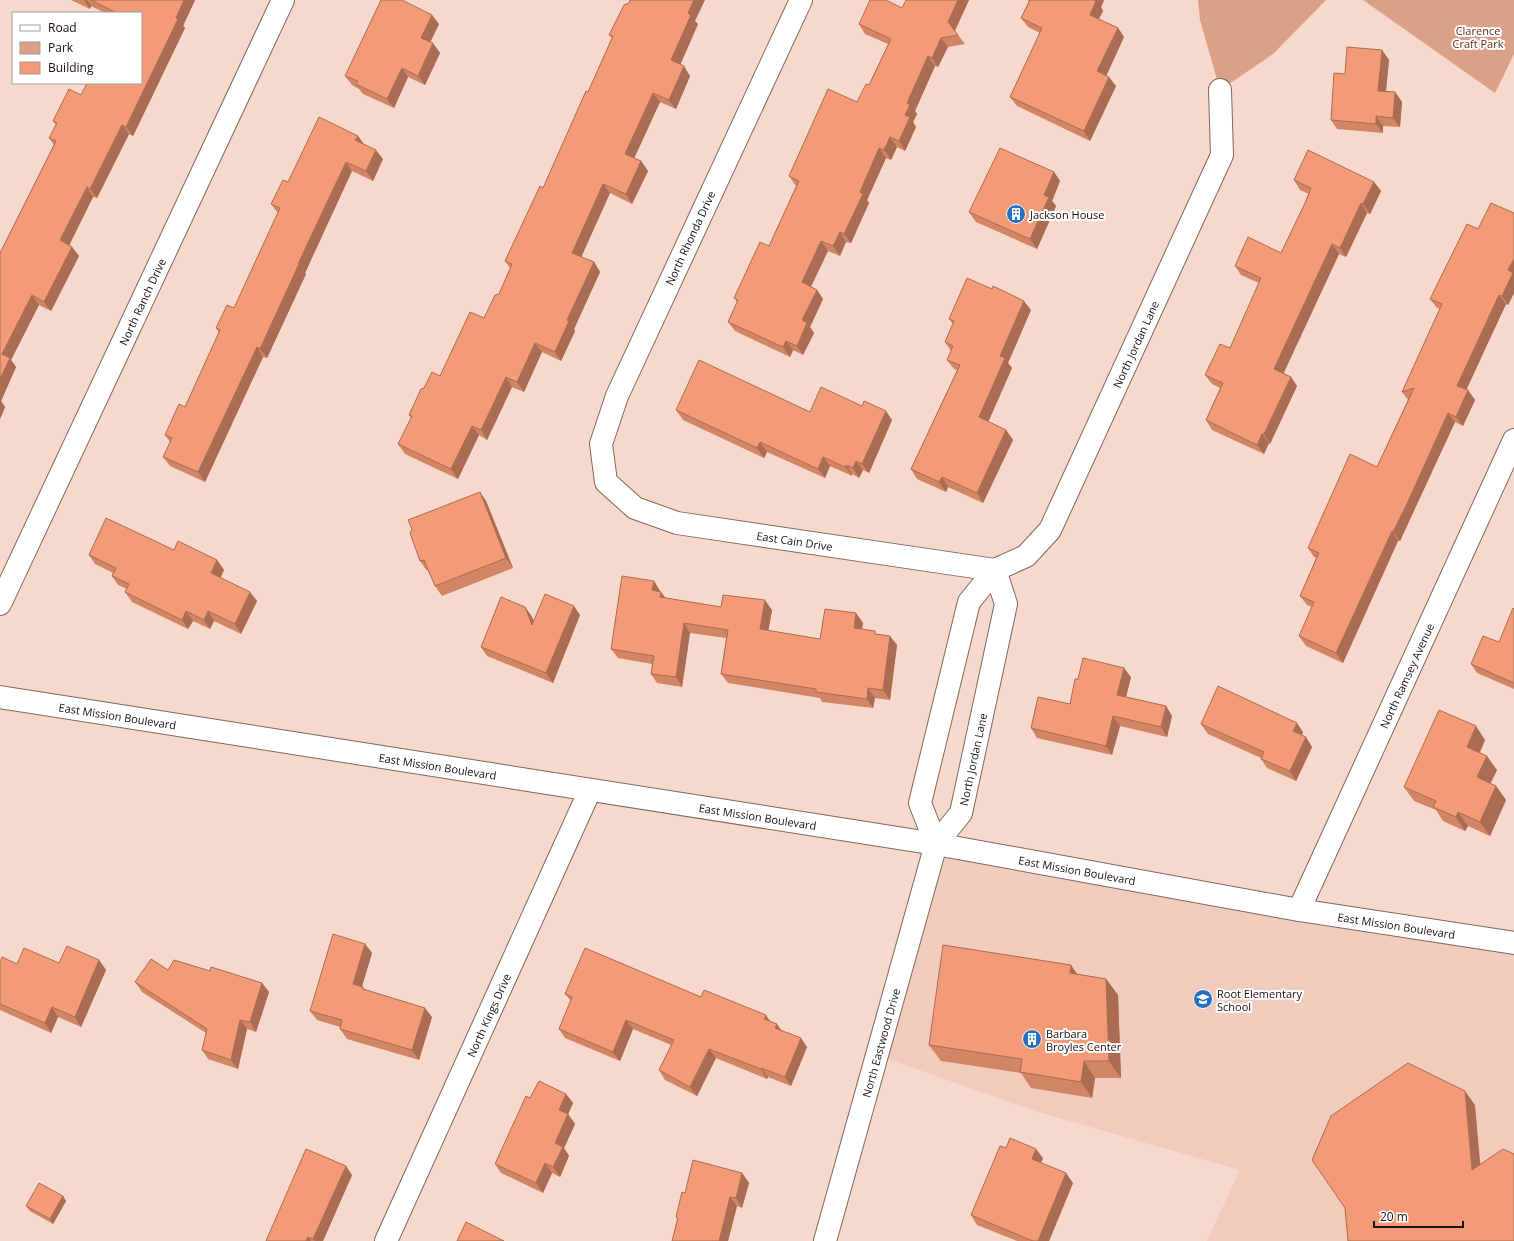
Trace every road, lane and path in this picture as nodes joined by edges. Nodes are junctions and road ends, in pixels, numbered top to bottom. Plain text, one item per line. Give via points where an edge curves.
1 (283, 0) edge
2 (801, 0) edge
3 (1220, 90) dead end
4 (1514, 440) edge
5 (606, 482) joint
6 (995, 570) junction
7 (0, 604) edge
8 (0, 697) edge
9 (590, 790) junction
10 (936, 844) junction
11 (1299, 910) junction
12 (1514, 943) edge
13 (386, 1241) edge
14 (825, 1241) edge

1 - 7 street, North Ranch Drive
2 - 5 street, North Rhonda Drive via 617,396 601,444
3 - 6 street, North Jordan Lane via 1222,155 1050,530 1026,556
4 - 11 street, North Ramsey Avenue
5 - 6 street, East Cain Drive via 635,508 677,523
6 - 10 street, North Jordan Lane via 1006,604 961,813
6 - 10 street, North Jordan Lane via 969,602 920,803
8 - 9 street, East Mission Boulevard
9 - 10 street, East Mission Boulevard
9 - 13 street, North Kings Drive
10 - 11 street, East Mission Boulevard
10 - 14 street, North Eastwood Drive
11 - 12 street, East Mission Boulevard

